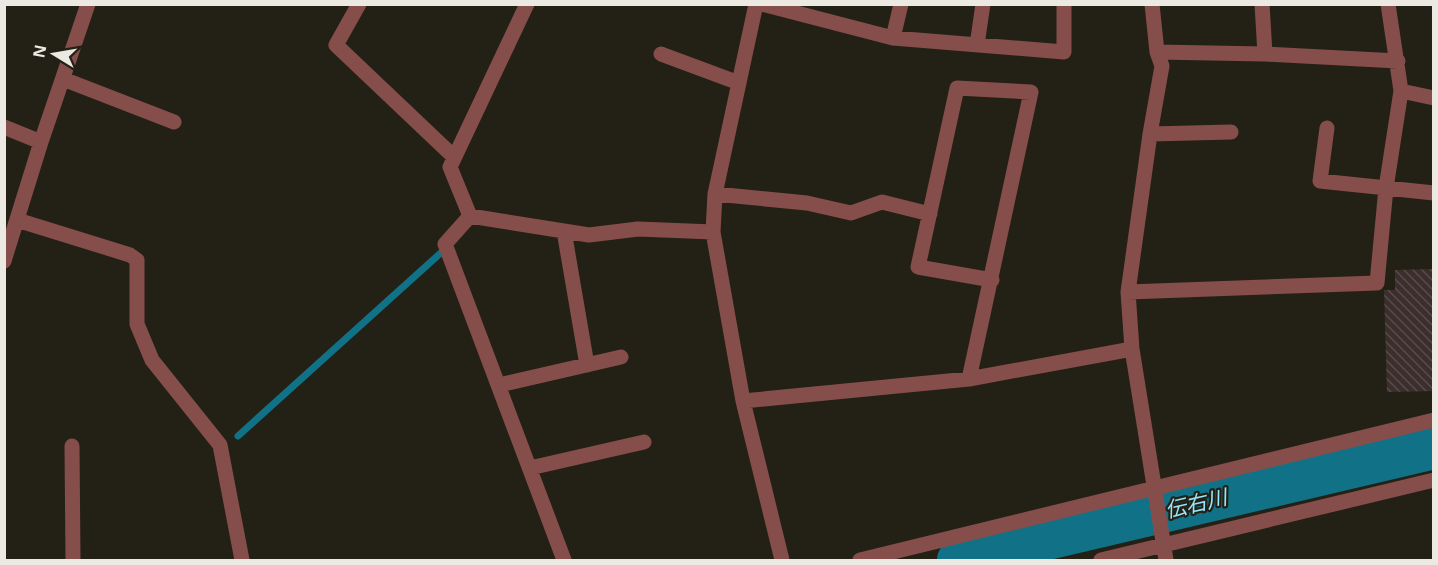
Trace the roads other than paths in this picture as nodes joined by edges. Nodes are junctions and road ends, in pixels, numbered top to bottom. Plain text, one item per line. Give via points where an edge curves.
1 (88, 4) edge
2 (359, 4) edge
3 (527, 4) edge
4 (756, 4) edge
5 (762, 4) edge
6 (901, 4) edge
7 (982, 4) edge
8 (1064, 4) edge
9 (1152, 4) edge
10 (1262, 4) edge
11 (1388, 4) edge
12 (893, 38) junction
13 (977, 45) junction
14 (1157, 52) junction
15 (661, 54) dead end
16 (1265, 54) junction
17 (1398, 61) junction
18 (63, 79) junction
19 (739, 83) junction
20 (1401, 91) junction
21 (1434, 98) edge
22 (174, 122) dead end
23 (4, 127) edge
24 (1327, 128) dead end
25 (1231, 132) dead end
26 (1150, 134) junction
27 (41, 142) junction
28 (454, 157) junction
29 (1386, 188) junction
30 (1434, 193) edge
31 (715, 194) junction
32 (930, 214) junction
33 (470, 216) junction
34 (17, 220) junction
35 (564, 231) junction
36 (713, 232) junction
37 (4, 261) edge
38 (992, 280) junction
39 (1128, 292) junction
40 (1132, 349) junction
41 (621, 357) dead end
42 (587, 365) junction
43 (969, 379) junction
44 (499, 385) junction
45 (743, 401) junction
46 (1434, 420) edge
47 (644, 442) dead end
48 (72, 446) dead end
49 (530, 468) junction
50 (1434, 480) edge
51 (1155, 493) junction
52 (1164, 548) edge
53 (74, 561) edge
54 (242, 561) edge
55 (564, 561) edge
56 (782, 561) edge
57 (860, 561) edge
58 (1101, 561) edge

1 - 18 street
2 - 28 street via 336,45
3 - 28 street
4 - 19 street
5 - 12 street
6 - 12 street
7 - 13 street
8 - 13 street via 1064,52
9 - 14 street
10 - 16 street
11 - 17 street
12 - 13 street
14 - 16 street
14 - 26 street via 1162,66
15 - 19 street
16 - 17 street
17 - 20 street
18 - 22 street
18 - 27 street
19 - 31 street
20 - 21 street
20 - 29 street
23 - 27 street
24 - 29 street via 1320,181
25 - 26 street
26 - 39 street
27 - 34 street
28 - 33 street via 450,167
29 - 30 street
29 - 39 street via 1377,283
31 - 32 street via 807,203 851,213 882,202
31 - 36 street
32 - 38 street via 918,267
32 - 38 street via 957,88 1031,92
33 - 35 street
33 - 44 street via 445,244
34 - 37 street
34 - 54 street via 136,260 137,324 152,360 220,445
35 - 36 street via 590,235 638,229
35 - 42 street
36 - 45 street
38 - 43 street
39 - 40 street
40 - 43 street
40 - 51 street
41 - 42 street
42 - 44 street
43 - 45 street
44 - 49 street
45 - 56 street
46 - 51 street
47 - 49 street
48 - 53 street
49 - 55 street
50 - 52 street
51 - 52 street
51 - 57 street
52 - 58 street

